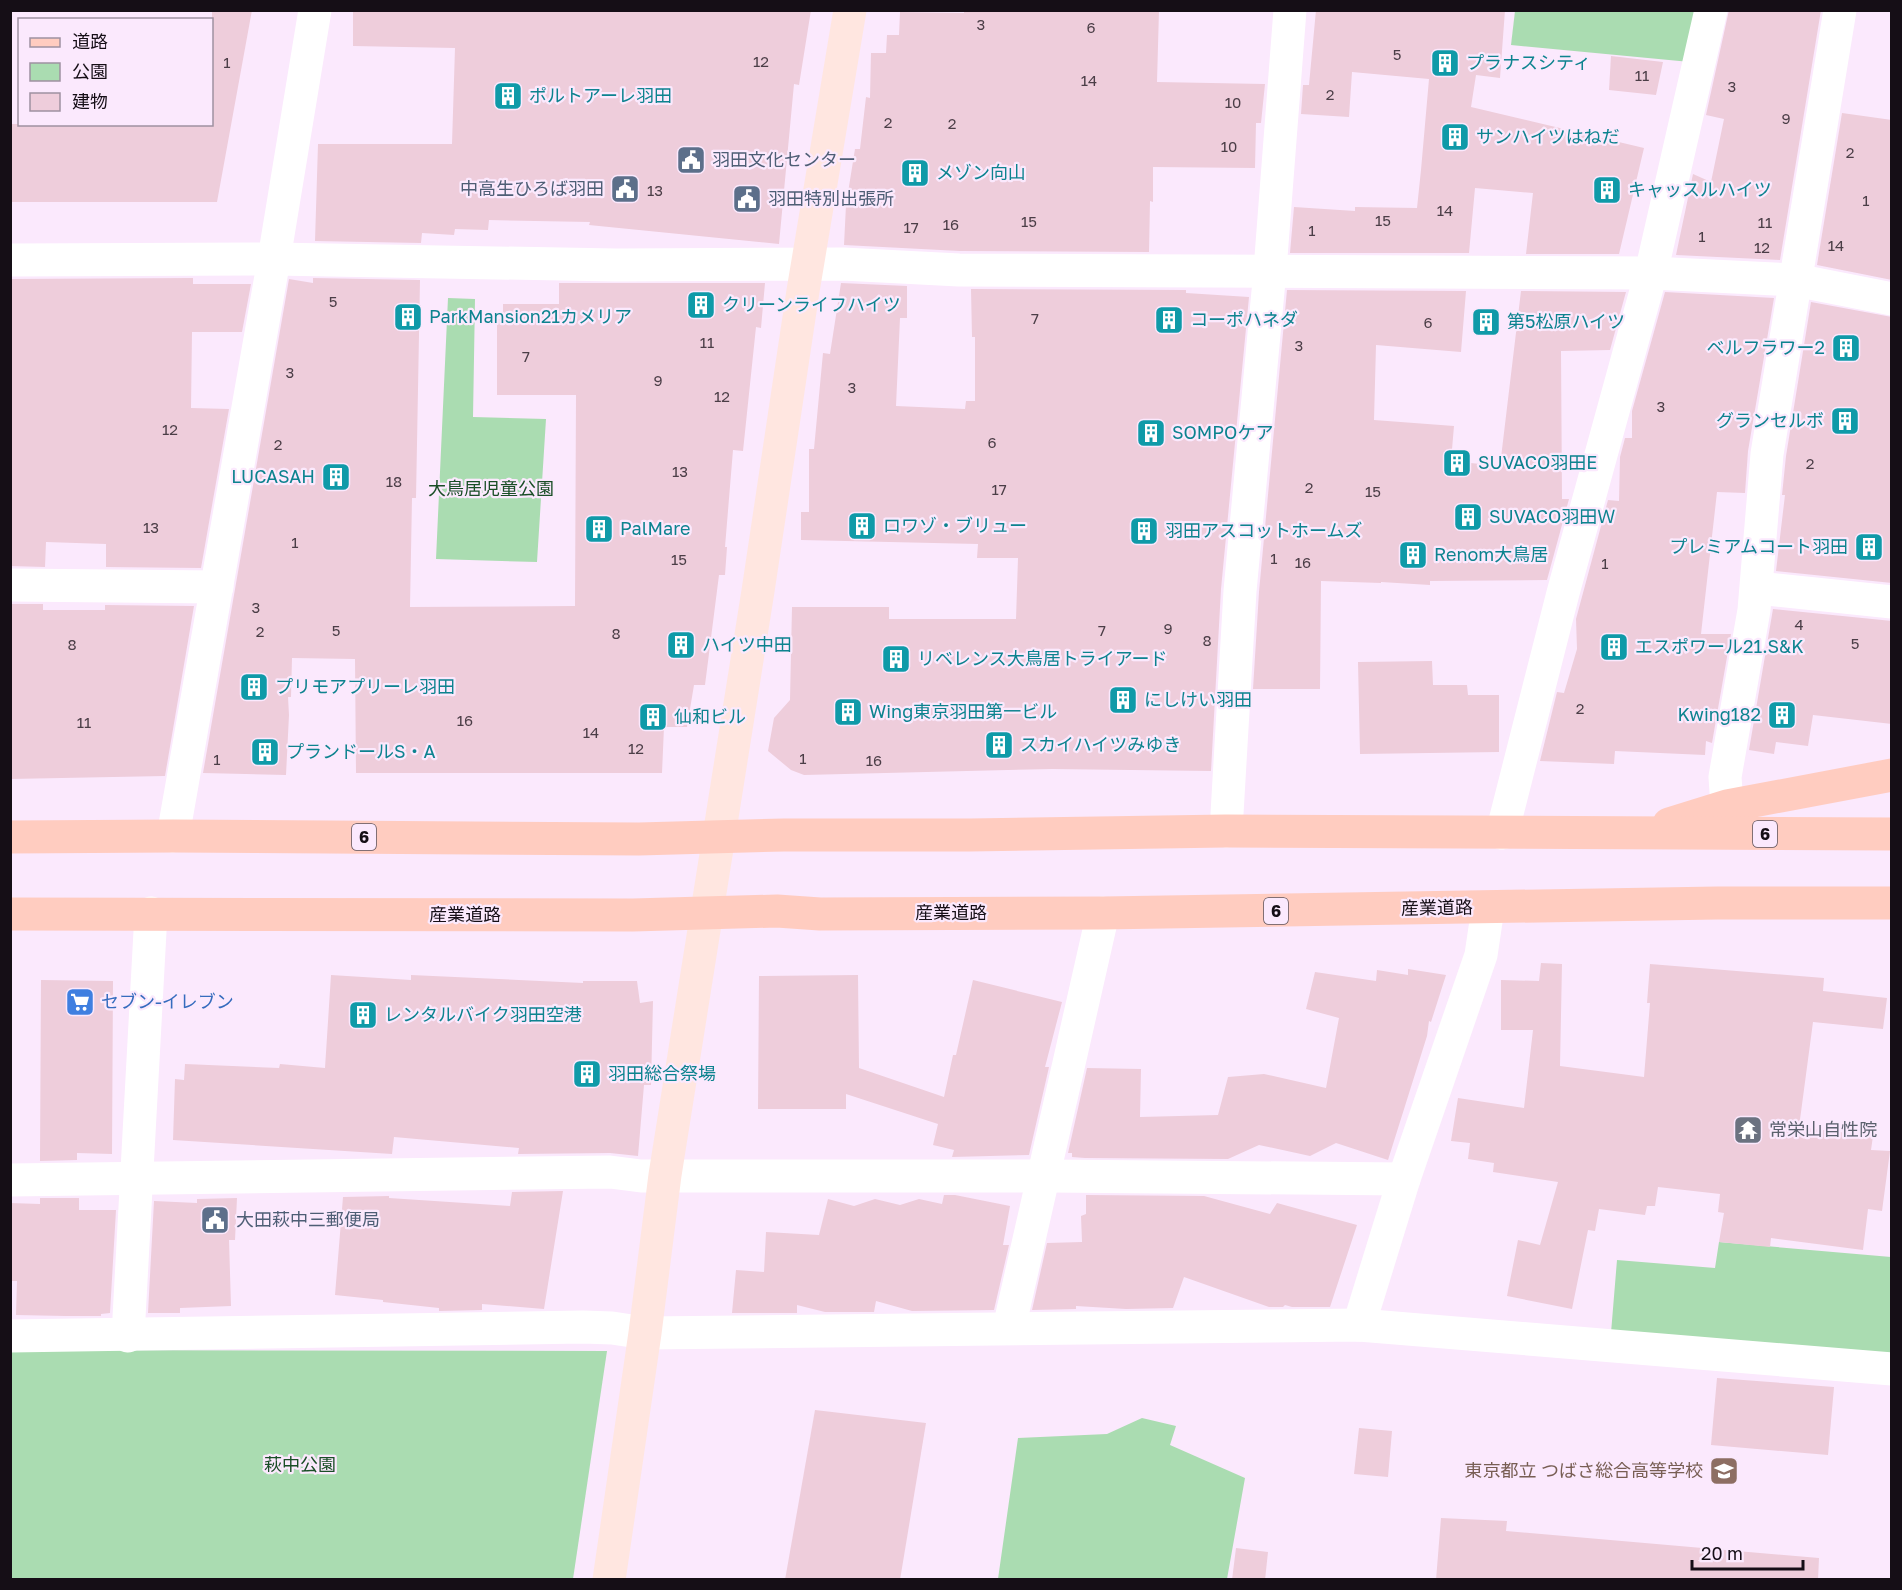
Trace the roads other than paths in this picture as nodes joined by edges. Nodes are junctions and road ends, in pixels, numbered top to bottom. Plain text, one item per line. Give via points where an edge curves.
1 (315, 10) edge
2 (850, 10) edge
3 (1290, 10) edge
4 (1711, 10) edge
5 (1840, 10) edge
6 (274, 259) junction
7 (10, 260) edge
8 (808, 264) junction
9 (1270, 270) junction
10 (1651, 273) junction
11 (1795, 280) junction
12 (1892, 299) edge
13 (10, 585) edge
14 (217, 587) junction
15 (1757, 588) junction
16 (1892, 602) edge
17 (1892, 775) edge
18 (1727, 806) junction
19 (1226, 831) junction
20 (1502, 833) junction
21 (1639, 833) junction
22 (1892, 834) edge
23 (173, 836) junction
24 (10, 837) edge
25 (718, 837) junction
26 (1892, 903) edge
27 (1488, 908) junction
28 (152, 913) junction
29 (1103, 913) junction
30 (10, 914) edge
31 (706, 914) junction
32 (665, 1175) junction
33 (1044, 1176) junction
34 (137, 1178) junction
35 (1404, 1179) junction
36 (10, 1180) edge
37 (1359, 1325) junction
38 (1010, 1328) junction
39 (645, 1333) junction
40 (10, 1336) edge
41 (128, 1336) junction
42 (1892, 1369) edge
43 (609, 1580) edge

1 - 6 street
2 - 8 street
3 - 9 street
4 - 10 street
5 - 11 street
6 - 7 street
6 - 8 street
6 - 14 street
8 - 9 street via 958,270
8 - 25 street
9 - 10 street
9 - 19 street via 1240,591
10 - 11 street
10 - 20 street
11 - 12 street
11 - 15 street via 1767,454
13 - 14 street
14 - 23 street
15 - 16 street
15 - 18 street via 1725,777
17 - 18 main road
18 - 21 main road
19 - 20 main road, 6
19 - 25 main road, 6
20 - 21 main road, 6
21 - 22 main road, 6
23 - 24 main road, 6
23 - 25 main road, 6
25 - 31 street
26 - 27 main road, 産業道路 / 6
27 - 29 main road, 産業道路 / 6
27 - 35 street via 1480,955
28 - 30 main road, 産業道路 / 6
28 - 31 main road, 産業道路 / 6
28 - 34 street
29 - 31 main road, 産業道路 / 6
29 - 33 street
31 - 32 street
32 - 33 street
32 - 34 street via 610,1172
32 - 39 street
33 - 35 street
33 - 38 street
34 - 36 street
34 - 41 street
35 - 37 street
37 - 38 street
37 - 42 street
38 - 39 street
39 - 41 street via 584,1327
39 - 43 street
40 - 41 street

